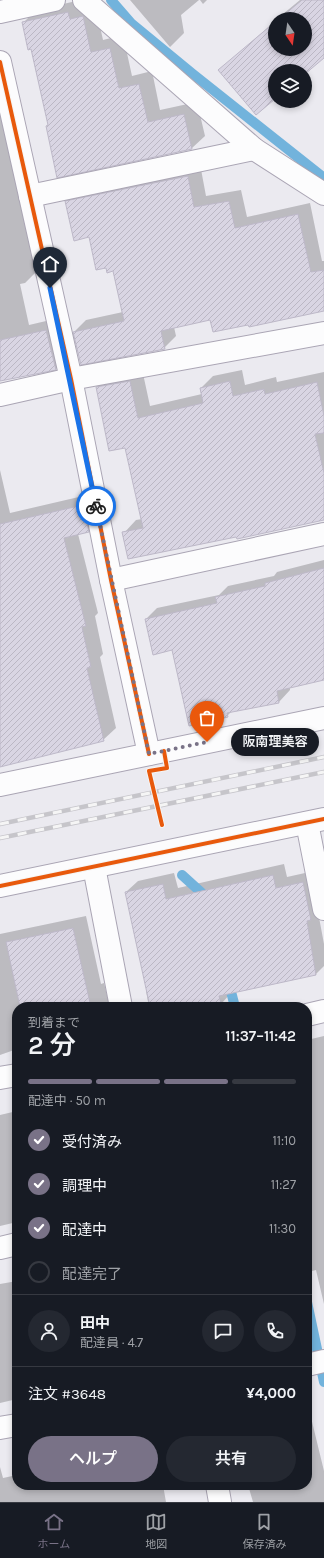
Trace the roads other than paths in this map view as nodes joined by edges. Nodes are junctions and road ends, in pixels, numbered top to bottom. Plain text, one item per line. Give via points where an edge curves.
1 (54, 0) edge
2 (84, 0) edge
3 (0, 12) edge
4 (0, 62) edge
5 (254, 149) junction
6 (324, 194) edge
7 (30, 196) junction
8 (324, 333) edge
9 (71, 380) junction
10 (0, 395) edge
11 (324, 534) edge
12 (111, 580) junction
13 (324, 718) edge
14 (149, 754) junction
15 (0, 785) edge
16 (316, 821) edge
17 (94, 867) junction
18 (0, 886) edge
19 (324, 909) edge
20 (120, 1002) edge
21 (324, 1012) edge
22 (312, 1014) edge
23 (12, 1076) edge
24 (0, 1078) edge
25 (12, 1245) edge
26 (0, 1248) edge
27 (12, 1426) edge
28 (0, 1428) edge
29 (218, 1490) edge
30 (220, 1502) edge

1 - 3 street
2 - 5 street
4 - 7 street
5 - 6 street
5 - 7 street
7 - 9 street
8 - 9 street
9 - 10 street
9 - 12 street
11 - 12 street
12 - 14 street
13 - 14 street
14 - 15 street
16 - 17 street
16 - 19 street
17 - 18 street
17 - 20 street
21 - 22 street
23 - 24 street
25 - 26 street
27 - 28 street
29 - 30 street

